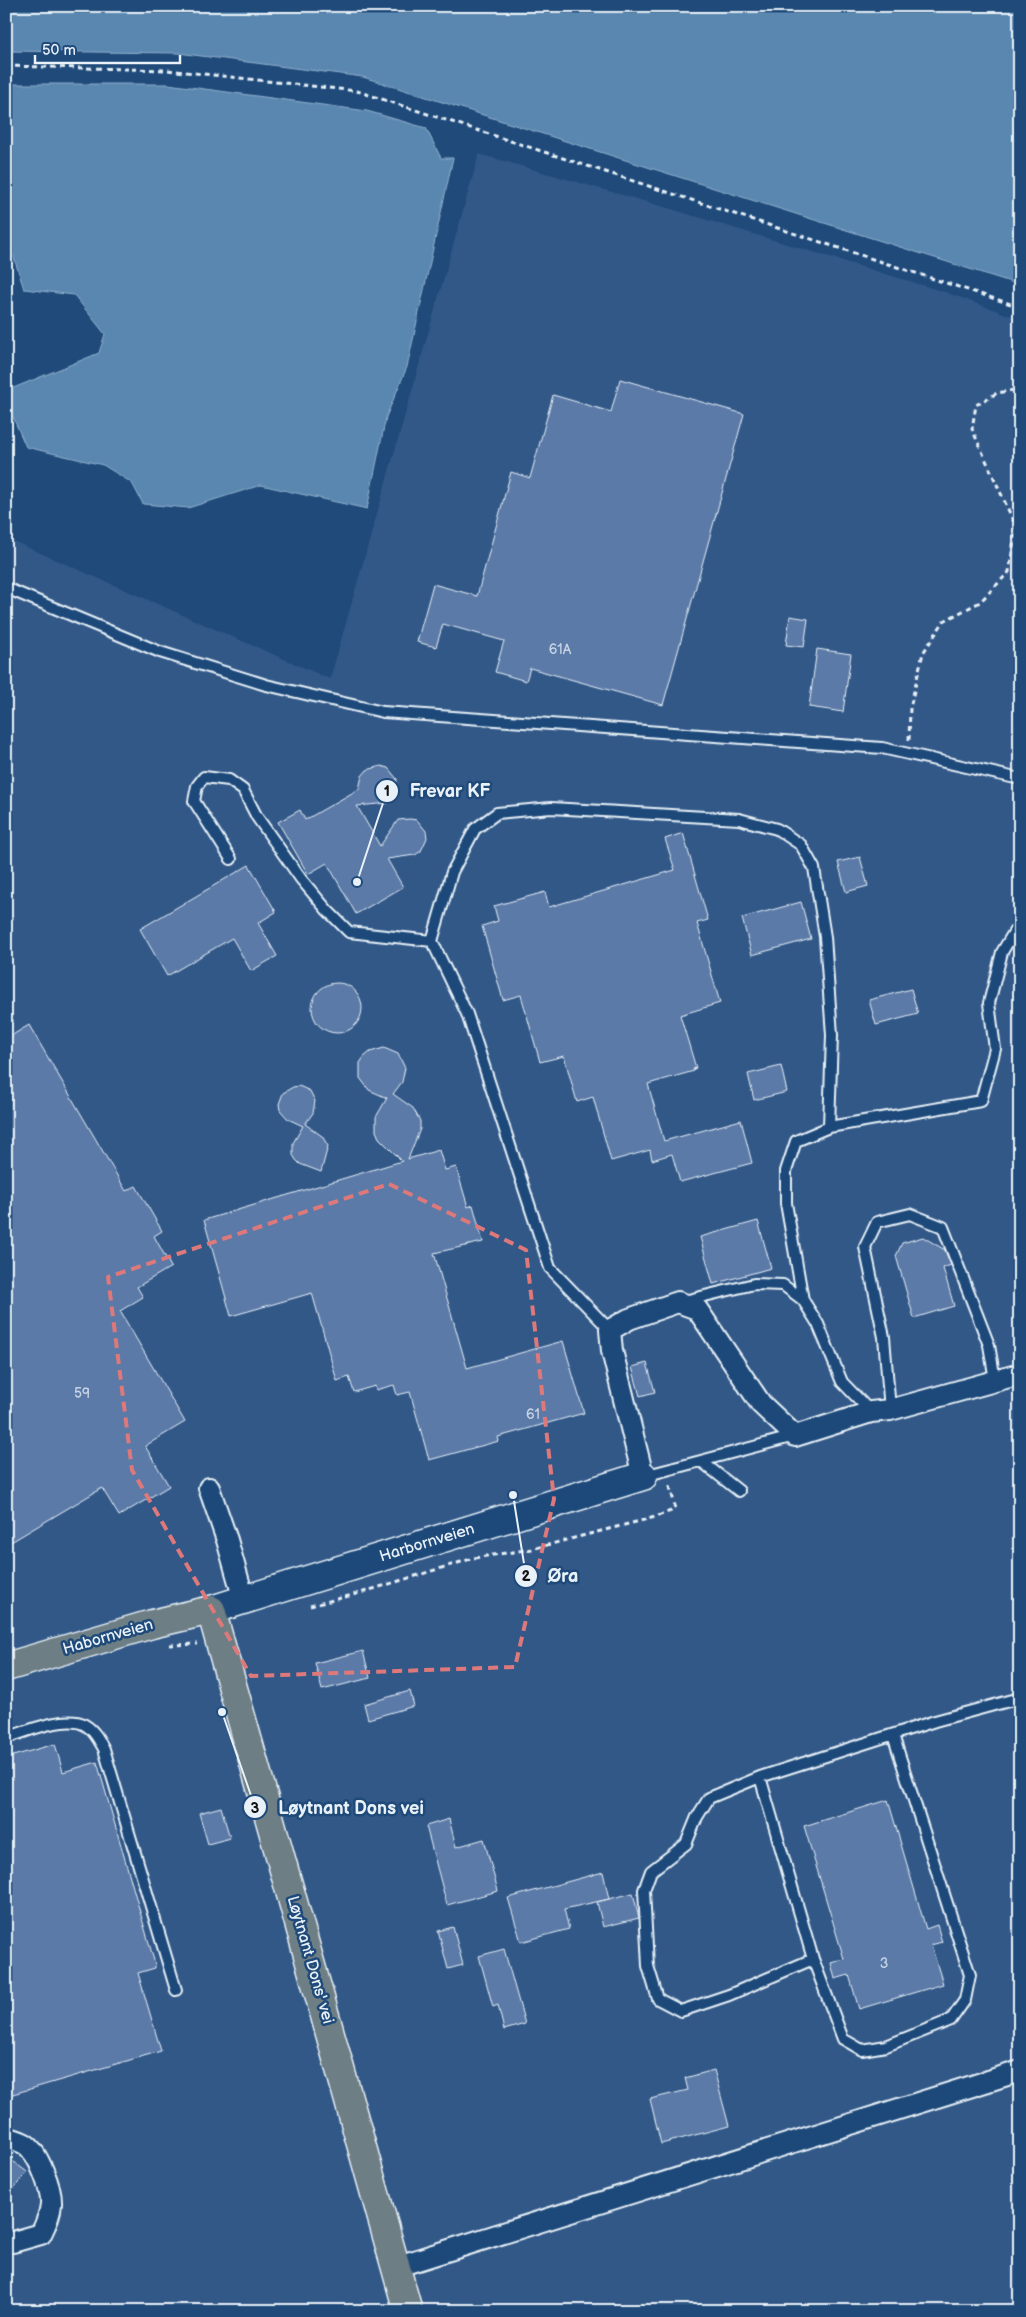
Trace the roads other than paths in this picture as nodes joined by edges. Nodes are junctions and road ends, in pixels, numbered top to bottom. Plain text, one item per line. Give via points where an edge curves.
1 (6, 588) edge
2 (1020, 779) edge
3 (231, 859) dead end
4 (1020, 929) edge
5 (432, 941) junction
6 (829, 1127) junction
7 (803, 1300) junction
8 (678, 1302) junction
9 (610, 1330) junction
10 (1019, 1372) edge
11 (995, 1380) junction
12 (880, 1411) junction
13 (795, 1436) junction
14 (701, 1461) junction
15 (654, 1473) junction
16 (209, 1488) dead end
17 (739, 1491) dead end
18 (244, 1600) junction
19 (211, 1610) junction
20 (6, 1667) edge
21 (1020, 1698) edge
22 (893, 1735) junction
23 (6, 1738) edge
24 (760, 1777) junction
25 (814, 1958) junction
26 (176, 1990) dead end
27 (1020, 2071) edge
28 (6, 2137) edge
29 (6, 2241) edge
30 (396, 2267) junction
31 (408, 2311) edge

1 - 2 lane via 160,652 266,685 382,712 882,748
3 - 5 lane via 194,801 197,786 204,777 230,780 243,790 301,879 349,932
4 - 6 lane via 1014,932 1002,952 989,1003 995,1049 981,1101
5 - 6 lane via 452,872 475,829 497,813 560,809 739,819 777,829 801,845 814,868 825,938 832,1035
5 - 9 lane via 467,1014 550,1268
6 - 7 lane via 796,1141 786,1171 786,1203
7 - 8 lane via 783,1285 754,1284
7 - 12 lane via 818,1324 842,1382
8 - 9 street via 629,1319
8 - 13 street via 696,1309 761,1404
9 - 15 street via 612,1351
10 - 11 street
11 - 12 street
11 - 12 lane via 989,1345 943,1227 910,1214 877,1222 865,1247 884,1337
12 - 13 street
13 - 14 lane
14 - 15 lane
14 - 17 lane
15 - 18 street, Harbornveien
16 - 18 street
18 - 19 street, Harbornveien
19 - 20 highway, Habornveien
19 - 30 highway, Løytnant Dons' vei
21 - 22 lane
22 - 24 lane
22 - 25 lane via 970,1975 965,2000 951,2020 886,2046 862,2050 843,2039
23 - 26 lane via 71,1721 84,1724 94,1733 104,1749
24 - 25 lane
24 - 25 lane via 709,1798 696,1817 686,1844 651,1870 644,1890 648,1966 658,1999 680,2010 729,1995
27 - 30 street
28 - 29 street via 25,2144 37,2157 51,2202 41,2234
30 - 31 highway, Løytnant Dons' vei

